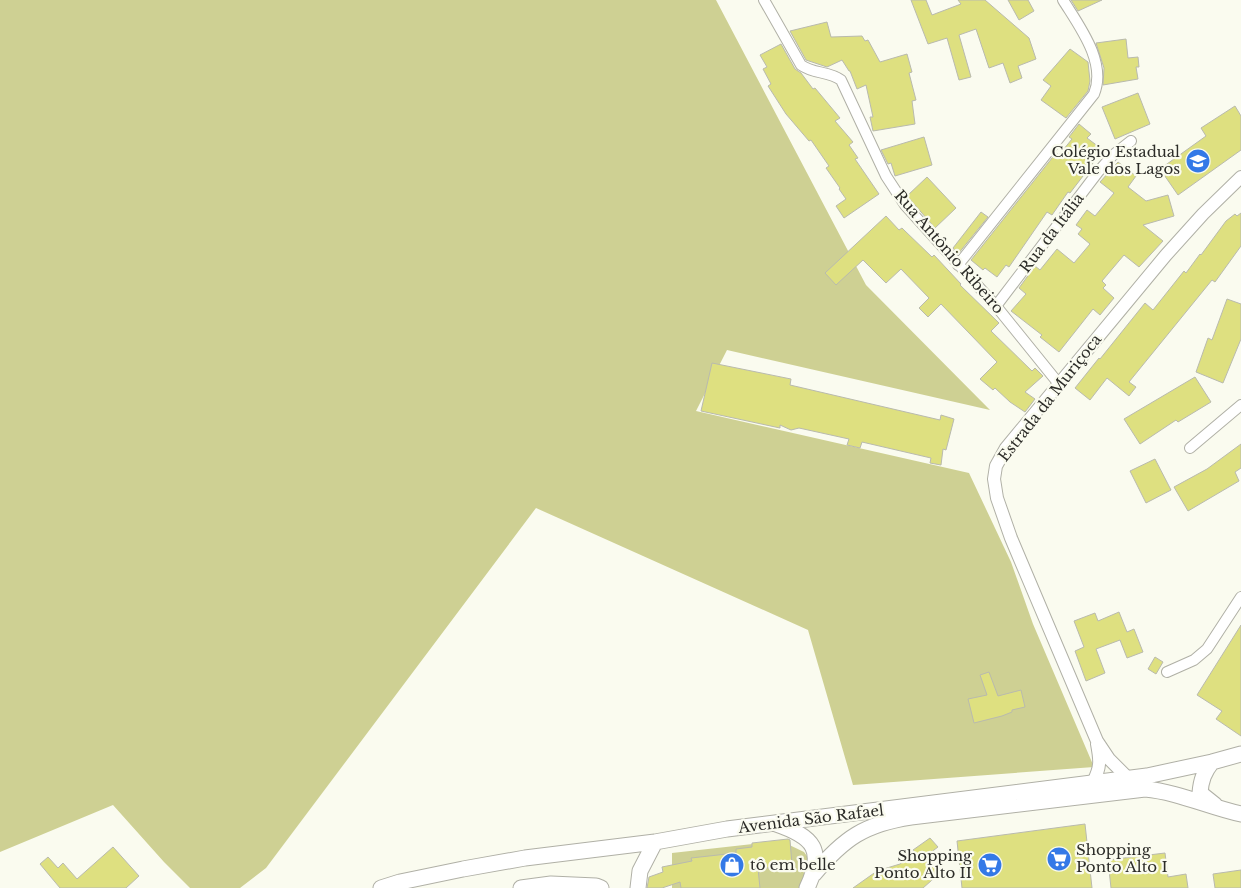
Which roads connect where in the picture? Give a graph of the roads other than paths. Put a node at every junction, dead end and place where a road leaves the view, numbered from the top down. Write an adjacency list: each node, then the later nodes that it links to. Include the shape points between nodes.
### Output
1 (764, 0): 5 (street, Rua Antônio Ribeiro, via 802,65 840,80 898,196)
2 (1063, 0): 5 (street, via 1084,35 1096,64 1094,94)
3 (1132, 141): 6 (street, Rua da Itália, via 1098,172)
4 (1241, 177): 7 (street, Estrada da Muriçoca, via 1166,255)
5 (958, 265): 6 (street, Rua Antônio Ribeiro)
6 (996, 306): 7 (street, Rua Antônio Ribeiro)
7 (1059, 384): 12 (street, Estrada da Muriçoca, via 1000,457 994,479 1011,538)
8 (1241, 405): 9 (street)
9 (1190, 448)
10 (1241, 597): 11 (street, via 1207,649 1194,660)
11 (1167, 672)
12 (1097, 741): 15 (street, Estrada da Muriçoca); 16 (street, Estrada da Muriçoca, via 1100,765)
13 (1241, 754): 14 (main road, Avenida São Rafael)
14 (1212, 762): 15 (main road, Avenida São Rafael); 17 (main road, via 1201,781 1200,793)
15 (1127, 777): 16 (main road, Avenida São Rafael)
16 (1093, 782): 19 (main road, Avenida São Rafael)
17 (1220, 809): 18 (main road, Avenida São Rafael); 21 (main road, Avenida São Rafael, via 1160,790 1145,789 892,820 852,837)
18 (1241, 814)
19 (775, 824): 20 (main road, Avenida São Rafael); 21 (main road, via 793,830 811,844 817,862)
20 (655, 842): 22 (main road, Avenida São Rafael, via 525,858); 25 (main road, via 640,871)
21 (814, 874): 26 (main road)
22 (381, 888)
23 (521, 888): 24 (main road, via 550,884)
24 (601, 888)
25 (638, 888)
26 (807, 888)

